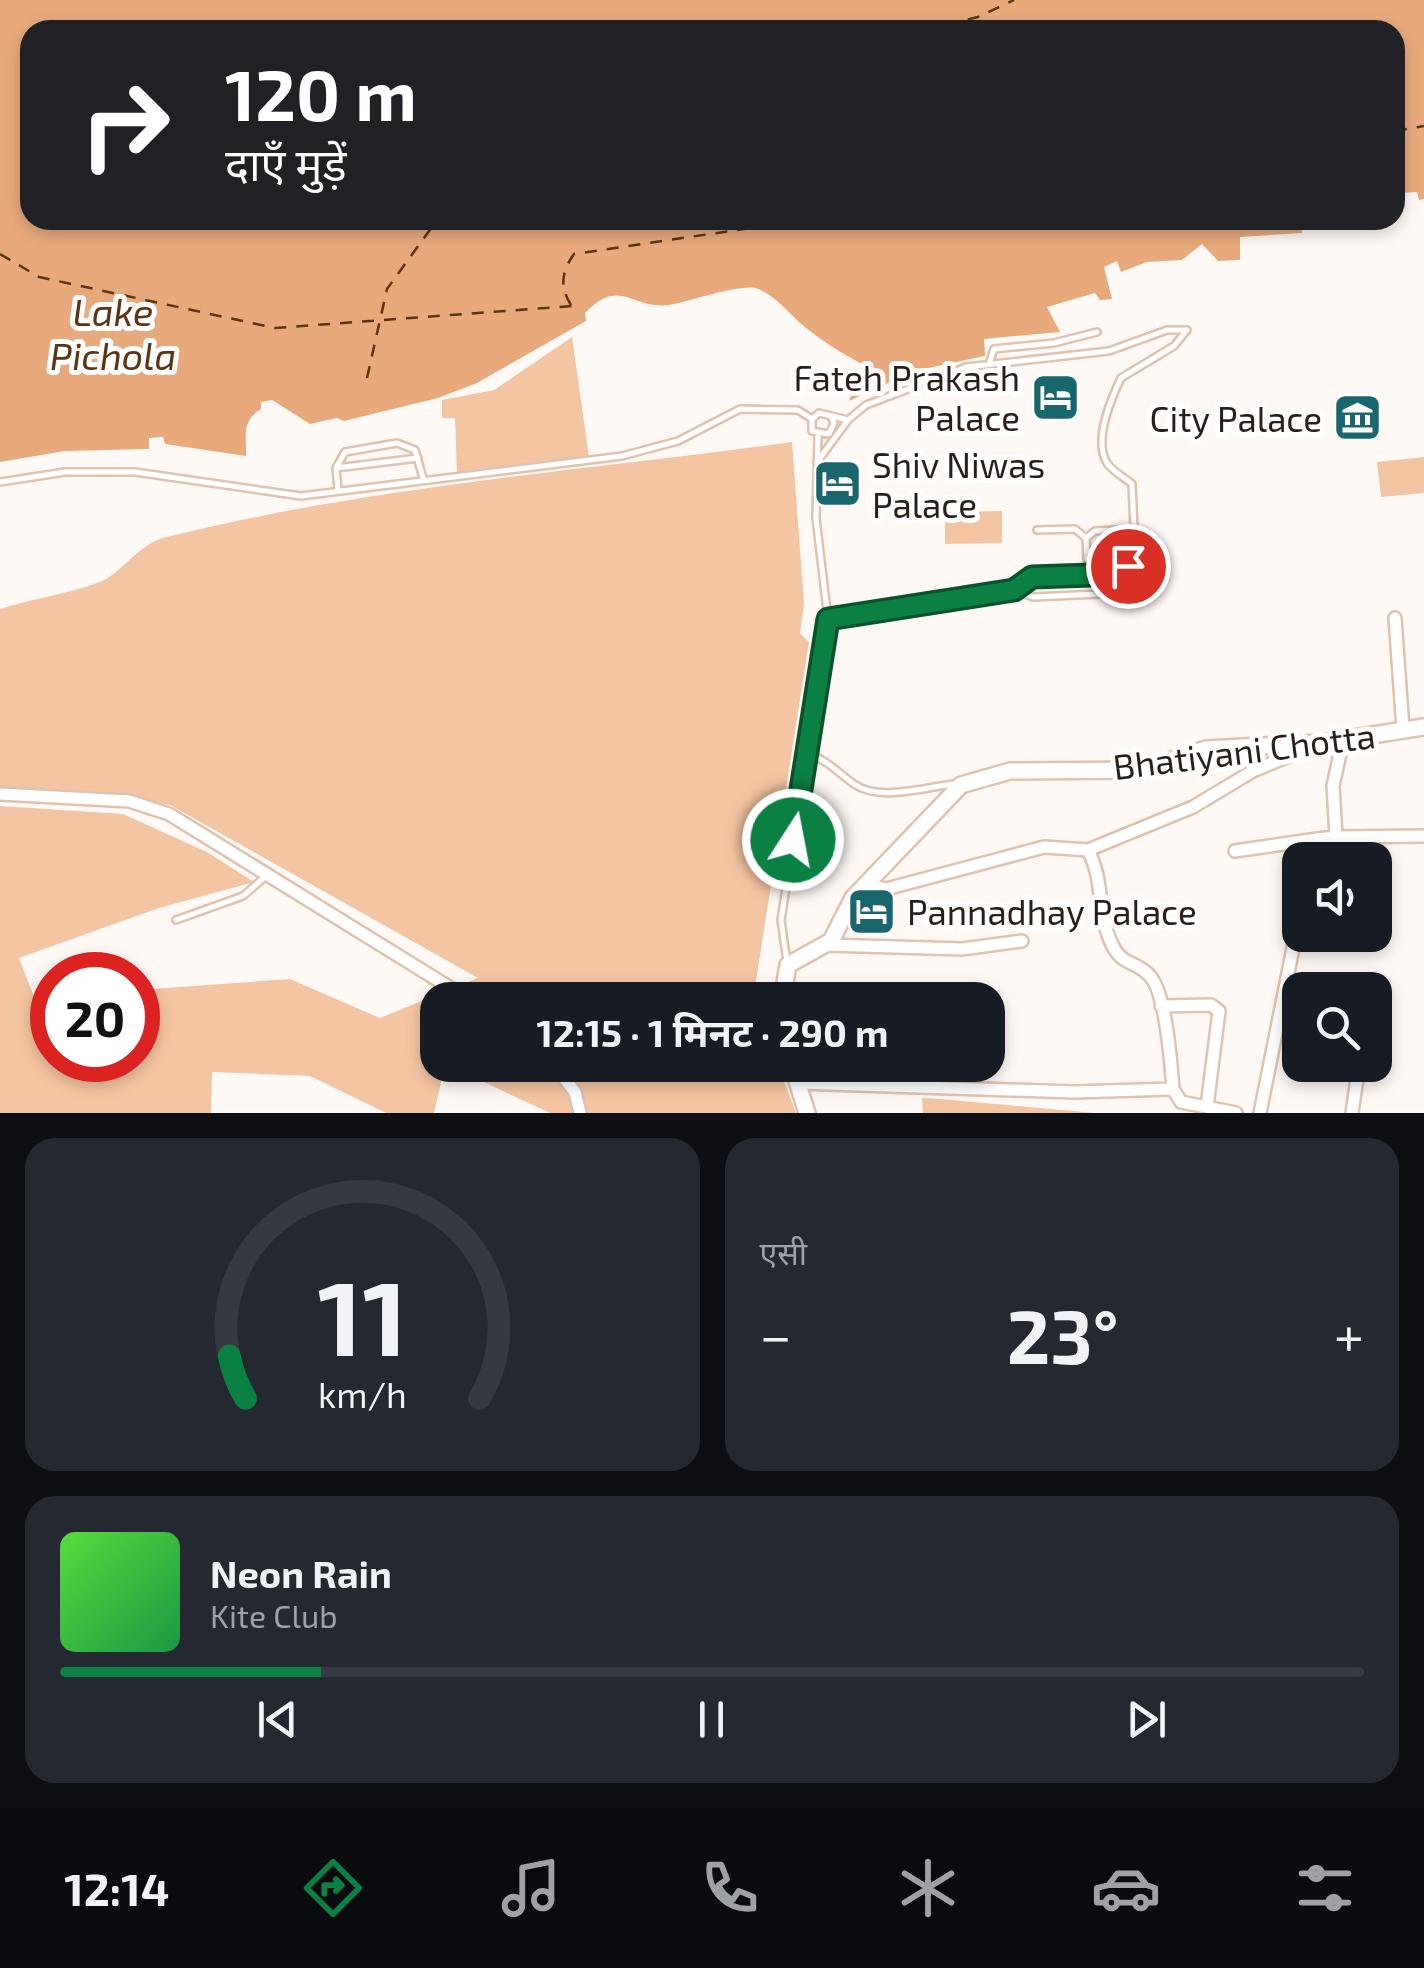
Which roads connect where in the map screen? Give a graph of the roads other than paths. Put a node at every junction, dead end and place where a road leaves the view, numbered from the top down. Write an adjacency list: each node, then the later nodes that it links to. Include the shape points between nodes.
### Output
1 (1097, 332): 2 (lane, via 994,349)
2 (990, 362): 5 (lane, via 904,388); 14 (lane, via 1109,350 1166,330 1187,330 1174,346 1121,378 1105,426 1108,465 1132,484 1134,529 1095,531)
3 (831, 416): 4 (lane, via 822,412); 5 (lane); 6 (lane, via 832,430)
4 (812, 419): 6 (lane); 10 (lane, via 798,410 740,409 646,451)
5 (848, 420): 8 (lane)
6 (818, 435): 8 (lane)
7 (419, 458): 9 (lane); 9 (lane, via 410,445 397,442 345,452); 10 (lane)
8 (816, 464): 18 (lane)
9 (336, 468): 12 (lane)
10 (423, 478): 12 (lane)
11 (0, 482): 12 (lane, via 105,471 293,496)
12 (338, 490)
13 (1037, 530): 14 (lane, via 1075,529)
14 (1086, 538): 15 (lane, via 1088,559 1121,558 1126,571 1032,577)
15 (1014, 590): 16 (lane, via 1033,597); 18 (lane)
16 (1122, 593)
17 (1395, 618): 20 (street)
18 (828, 619): 23 (lane)
19 (1424, 726): 20 (main road, Bhatiyani Chotta)
20 (1403, 729): 21 (main road, Bhatiyani Chotta)
21 (1344, 740): 22 (main road, Bhatiyani Chotta); 27 (street, via 1333,786)
22 (1320, 743): 24 (main road, Bhatiyani Chotta, via 1206,749 1140,770 1010,772); 30 (street)
23 (809, 754): 24 (lane, via 834,763 856,786 885,793); 38 (lane, via 781,920)
24 (961, 786): 33 (main road)
25 (0, 794): 32 (street, via 150,806)
26 (1424, 836): 27 (street)
27 (1336, 837): 28 (street)
28 (1317, 839): 29 (street); 31 (street)
29 (1317, 842)
30 (1088, 850): 33 (street, via 1044,848 886,889); 41 (street, via 1100,871 1102,919 1112,944 1122,961 1159,986)
31 (1235, 851)
32 (268, 874): 34 (lane, via 243,896); 39 (street)
33 (867, 884): 36 (main road)
34 (176, 920)
35 (1022, 941): 36 (street, via 962,949)
36 (827, 945): 38 (main road)
37 (1292, 952): 51 (street)
38 (788, 964): 40 (main road)
39 (441, 982)
40 (785, 982)
41 (1161, 1006): 45 (street); 46 (street, via 1211,1005 1219,1011)
42 (567, 1082): 48 (street)
43 (798, 1082): 45 (street); 49 (main road)
44 (1356, 1082): 52 (street)
45 (1174, 1089): 47 (street)
46 (1207, 1107): 47 (street); 50 (street)
47 (1180, 1108)
48 (580, 1113)
49 (807, 1113)
50 (1236, 1113)
51 (1260, 1113)
52 (1352, 1113)

